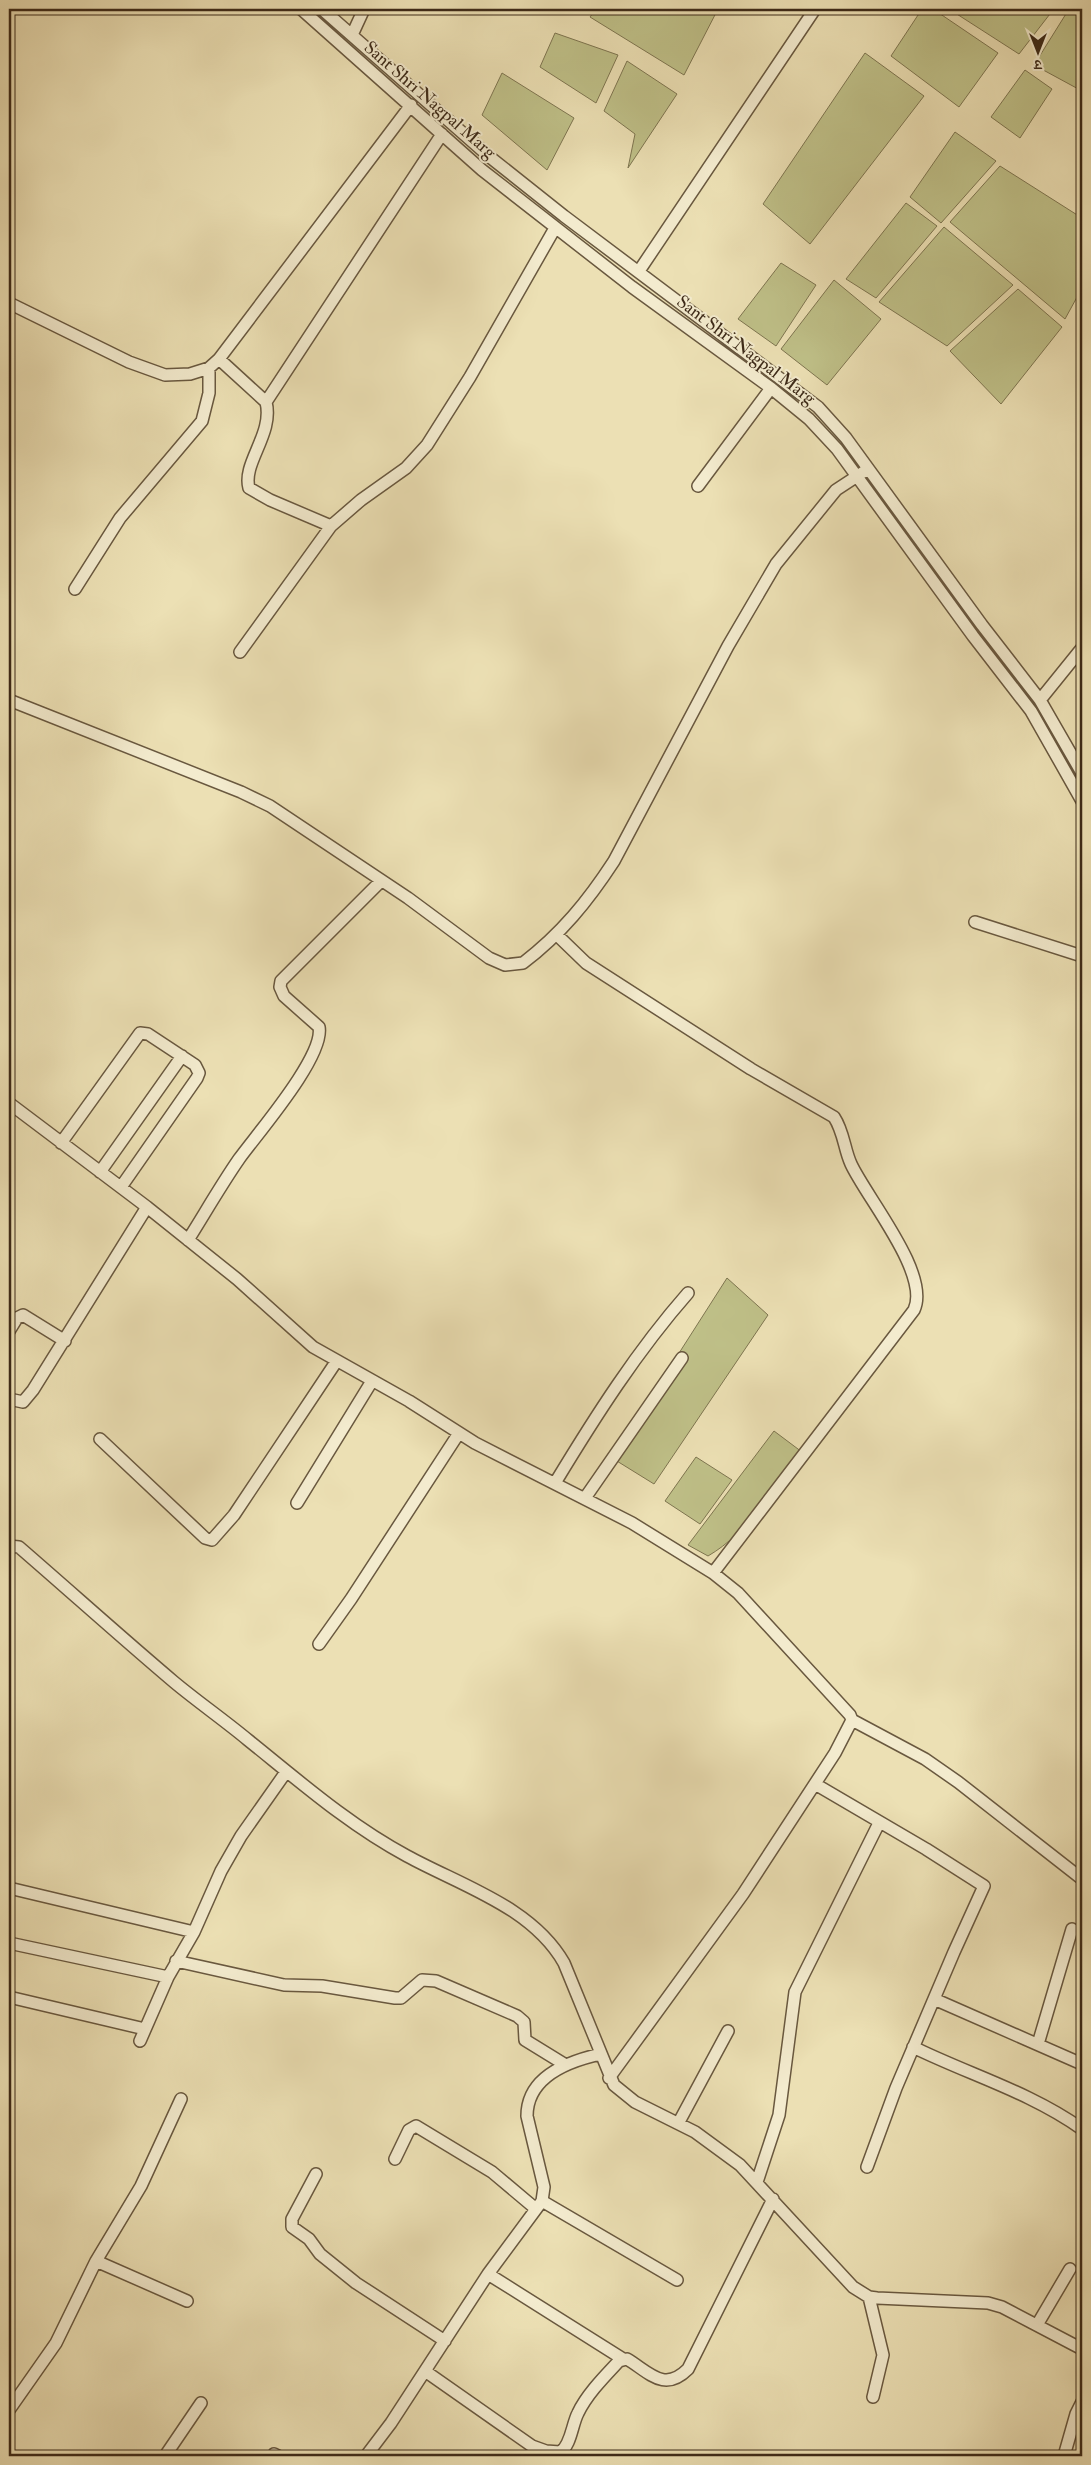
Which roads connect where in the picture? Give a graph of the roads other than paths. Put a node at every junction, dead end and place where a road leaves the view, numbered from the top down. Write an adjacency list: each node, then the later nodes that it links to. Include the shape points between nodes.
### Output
1 (301, 9): 6 (street, Sant Shri Nagpal Marg)
2 (322, 9): 5 (street, Sant Shri Nagpal Marg)
3 (364, 9): 5 (street)
4 (816, 9): 9 (street)
5 (352, 34): 9 (street, Sant Shri Nagpal Marg, via 491,158)
6 (411, 105): 7 (street, Sant Shri Nagpal Marg); 13 (street)
7 (442, 134): 8 (street, Sant Shri Nagpal Marg); 16 (street)
8 (555, 228): 11 (street, Sant Shri Nagpal Marg); 20 (street, via 470,378 427,445 406,468)
9 (639, 271): 10 (street, Sant Shri Nagpal Marg)
10 (649, 278): 11 (street); 17 (street, Sant Shri Nagpal Marg, via 818,407)
11 (639, 292): 15 (street, Sant Shri Nagpal Marg)
12 (9, 303): 14 (street, via 129,362 165,375)
13 (219, 359): 14 (street); 16 (street)
14 (209, 368): 21 (street, via 209,393 202,421 120,518)
15 (771, 388): 18 (street, Sant Shri Nagpal Marg, via 809,419 837,449); 19 (street)
16 (266, 402): 20 (street, via 267,422 249,472 249,488)
17 (868, 469): 18 (street); 25 (street, Sant Shri Nagpal Marg)
18 (856, 476): 27 (street, Sant Shri Nagpal Marg, via 1031,711); 30 (street, via 823,504 776,564 728,646 614,861 588,899)
19 (698, 486)
20 (331, 526): 23 (street)
21 (75, 589)
22 (1082, 648): 25 (street)
23 (240, 652)
24 (9, 700): 28 (street, via 270,806)
25 (1040, 700): 26 (street, Sant Shri Nagpal Marg)
26 (1082, 774)
27 (1082, 800)
28 (381, 881): 30 (street, via 489,958 505,965 523,963); 38 (street, via 281,981 284,996 319,1027 318,1041 283,1104 239,1159)
29 (975, 922): 31 (street)
30 (556, 935): 52 (street, via 586,962 751,1069 834,1117 840,1126 851,1164 903,1252 917,1288 914,1310)
31 (1082, 956)
32 (182, 1056): 34 (street, via 148,1034 140,1033); 35 (street); 36 (street, via 195,1065 199,1074)
33 (9, 1103): 34 (street)
34 (61, 1143): 35 (street)
35 (100, 1172): 36 (street)
36 (120, 1187): 37 (street)
37 (147, 1207): 38 (street); 41 (street)
38 (188, 1240): 43 (street, via 301,1338)
39 (688, 1293): 48 (street, via 634,1360)
40 (9, 1331): 41 (street, via 23,1315)
41 (65, 1341): 45 (street, via 26,1400)
42 (682, 1358): 49 (street)
43 (336, 1362): 44 (street); 47 (street, via 234,1515 212,1540 205,1538)
44 (372, 1381): 46 (street); 50 (street)
45 (9, 1399)
46 (459, 1433): 48 (street); 53 (street)
47 (100, 1439)
48 (555, 1483): 49 (street)
49 (585, 1498): 52 (street)
50 (298, 1503)
51 (9, 1546): 55 (street, via 20,1547 176,1683)
52 (713, 1573): 54 (street, via 738,1593)
53 (319, 1644)
54 (852, 1720): 56 (street); 58 (street, via 925,1759)
55 (286, 1772): 61 (street, via 241,1836); 72 (street, via 374,1837 513,1912 540,1932 564,1963)
56 (815, 1784): 57 (street); 75 (street, via 744,1894)
57 (879, 1823): 66 (street, via 984,1886); 82 (street, via 795,1992 779,2115)
58 (1082, 1879)
59 (9, 1888): 61 (street)
60 (1072, 1929): 70 (street)
61 (194, 1932): 63 (street)
62 (9, 1943): 64 (street)
63 (176, 1961): 64 (street); 73 (street, via 284,1985 322,1986 395,1998 401,1998 422,1980 436,1981 518,2016 524,2022 525,2040)
64 (168, 1977): 67 (street)
65 (9, 1998): 67 (street)
66 (934, 1999): 70 (street); 71 (street)
67 (145, 2029): 69 (street)
68 (728, 2031): 77 (street)
69 (140, 2040)
70 (1038, 2044): 74 (street)
71 (913, 2047): 78 (street, via 1010,2087 1057,2111); 80 (street)
72 (601, 2054): 73 (street); 75 (street)
73 (564, 2064): 84 (street, via 543,2079 527,2107 544,2187)
74 (1082, 2064)
75 (610, 2078): 77 (street, via 620,2092 635,2102)
76 (181, 2099): 85 (street, via 141,2186)
77 (679, 2122): 82 (street, via 740,2165)
78 (1082, 2129)
79 (395, 2158): 84 (street, via 409,2130 416,2126)
80 (867, 2167)
81 (316, 2174): 92 (street, via 292,2220 292,2227 356,2283)
82 (757, 2182): 83 (street)
83 (773, 2199): 89 (street, via 841,2275); 94 (street, via 688,2369 674,2379 664,2381)
84 (539, 2205): 87 (street); 88 (street)
85 (96, 2261): 90 (street); 99 (street, via 56,2343)
86 (1070, 2269): 91 (street)
87 (488, 2274): 92 (street); 94 (street)
88 (677, 2280)
89 (869, 2296): 91 (street, via 988,2303); 96 (street, via 883,2355)
90 (187, 2301)
91 (1037, 2325): 93 (street)
92 (445, 2340): 95 (street)
93 (1082, 2349)
94 (623, 2359): 95 (street, via 584,2402 565,2448 560,2452 532,2446)
95 (425, 2371): 101 (street)
96 (873, 2397)
97 (1082, 2402): 102 (street)
98 (201, 2403): 100 (street)
99 (9, 2410)
100 (165, 2456)
101 (366, 2456)
102 (1064, 2456)

